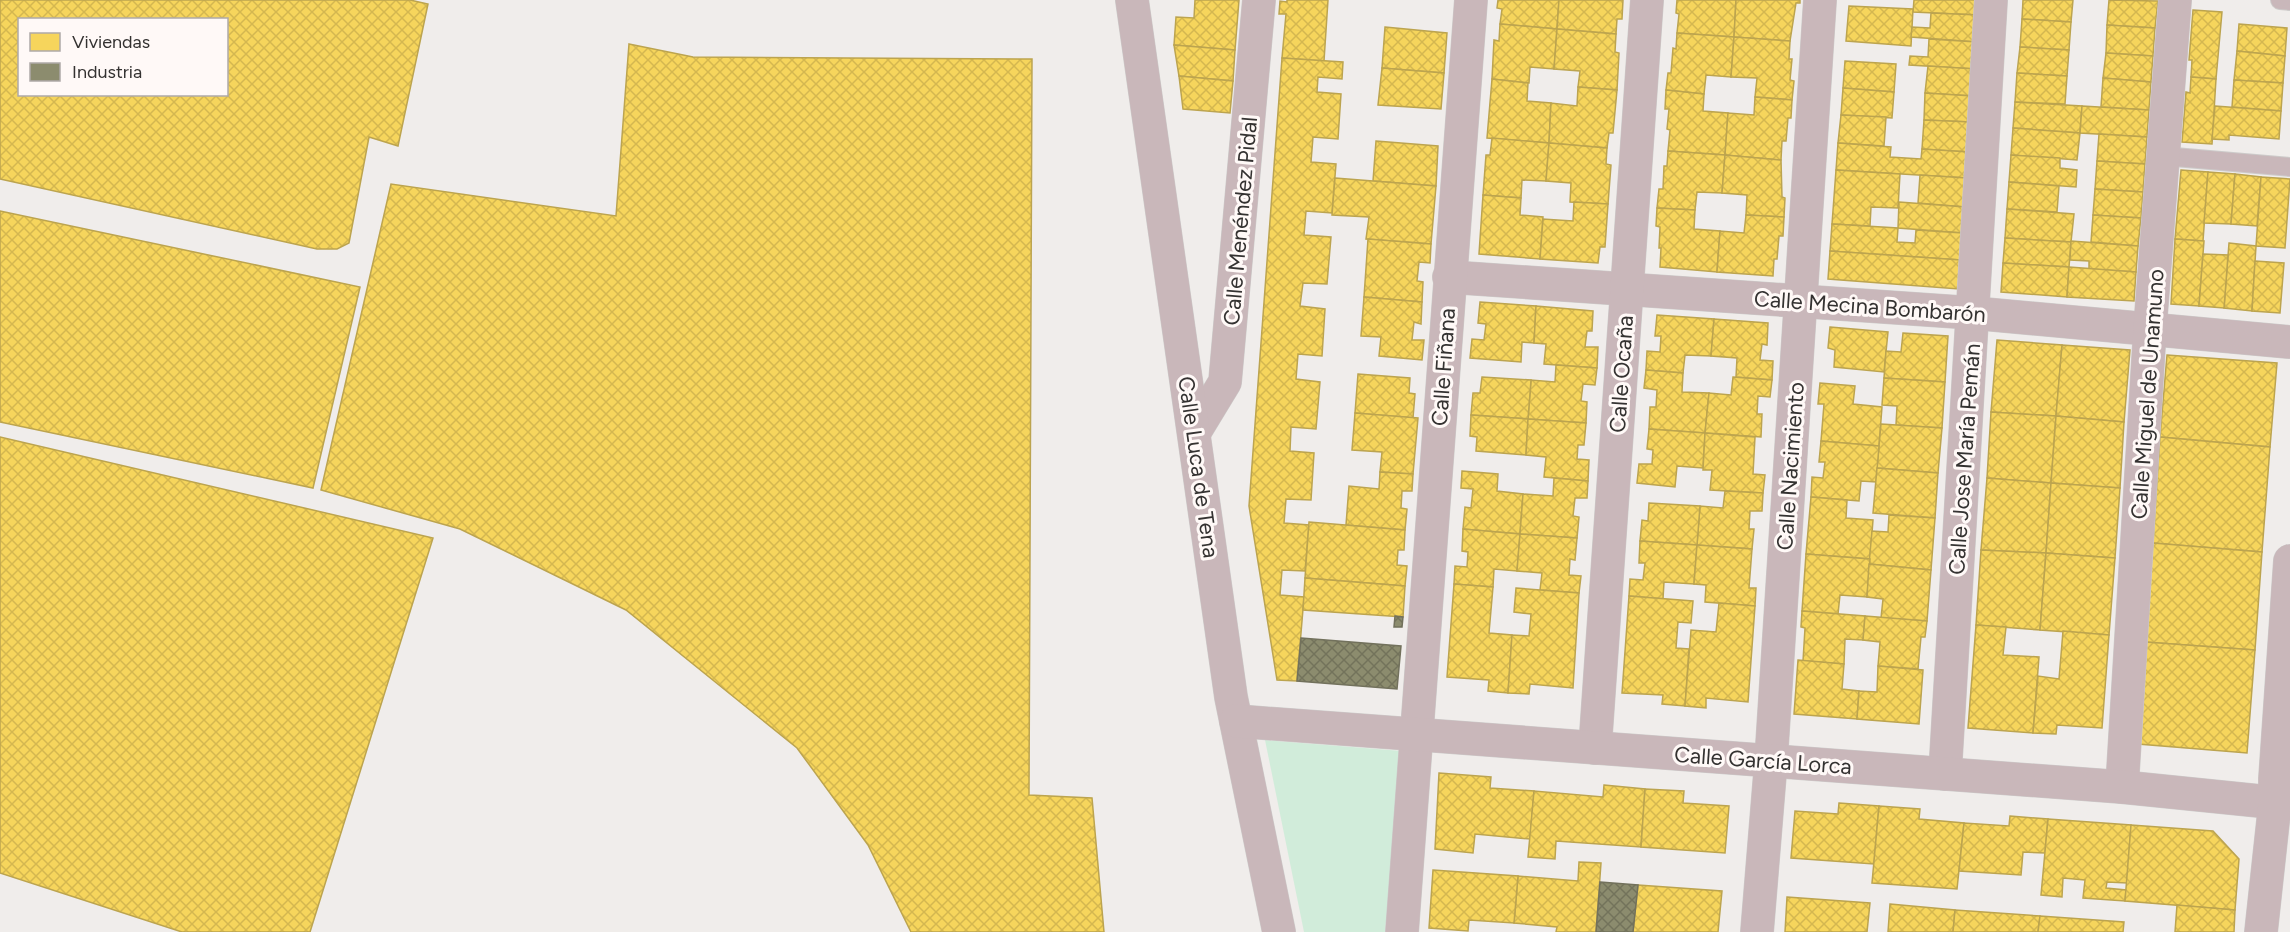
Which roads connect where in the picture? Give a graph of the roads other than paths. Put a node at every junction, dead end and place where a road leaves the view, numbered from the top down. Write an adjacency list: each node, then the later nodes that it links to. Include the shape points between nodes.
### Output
1 (1132, 0): 18 (street, Calle Luca de Tena)
2 (1260, 0): 18 (street, Calle Menéndez Pidal, via 1225,382)
3 (1471, 0): 12 (street, Calle Fiñana)
4 (1647, 0): 13 (street, Calle Ocaña)
5 (1820, 0): 14 (street, Calle Nacimiento)
6 (1991, 0): 15 (street, Calle Jose María Pemán)
7 (2175, 0): 10 (street, Calle Miguel de Unamuno)
8 (2280, 0): 9 (lane)
9 (2290, 1)
10 (2163, 156): 11 (lane); 16 (street, Calle Miguel de Unamuno)
11 (2290, 167)
12 (1449, 277): 13 (street, Calle Mecina Bombarón); 21 (street, Calle Fiñana)
13 (1627, 290): 14 (street, Calle Mecina Bombarón); 22 (street, Calle Ocaña)
14 (1801, 301): 15 (street, Calle Mecina Bombarón); 23 (street, Calle Nacimiento)
15 (1973, 314): 16 (street, Calle Mecina Bombarón); 24 (street, Calle Jose María Pemán)
16 (2150, 328): 17 (street, Calle Mecina Bombarón); 25 (street, Calle Miguel de Unamuno)
17 (2290, 342)
18 (1194, 433): 20 (street, Calle Luca de Tena)
19 (2290, 561): 26 (street, via 2275,779)
20 (1236, 721): 21 (street, Calle García Lorca); 27 (street, Calle Luca de Tena)
21 (1417, 734): 22 (street, Calle García Lorca); 28 (street, Calle Fiñana)
22 (1595, 748): 23 (street, Calle García Lorca)
23 (1771, 761): 24 (street, Calle García Lorca); 29 (street, Calle Nacimiento)
24 (1945, 774): 25 (street, Calle García Lorca)
25 (2122, 787): 26 (street, Calle García Lorca)
26 (2283, 804): 30 (street)
27 (1279, 932)
28 (1402, 932)
29 (1757, 932)
30 (2261, 932)

